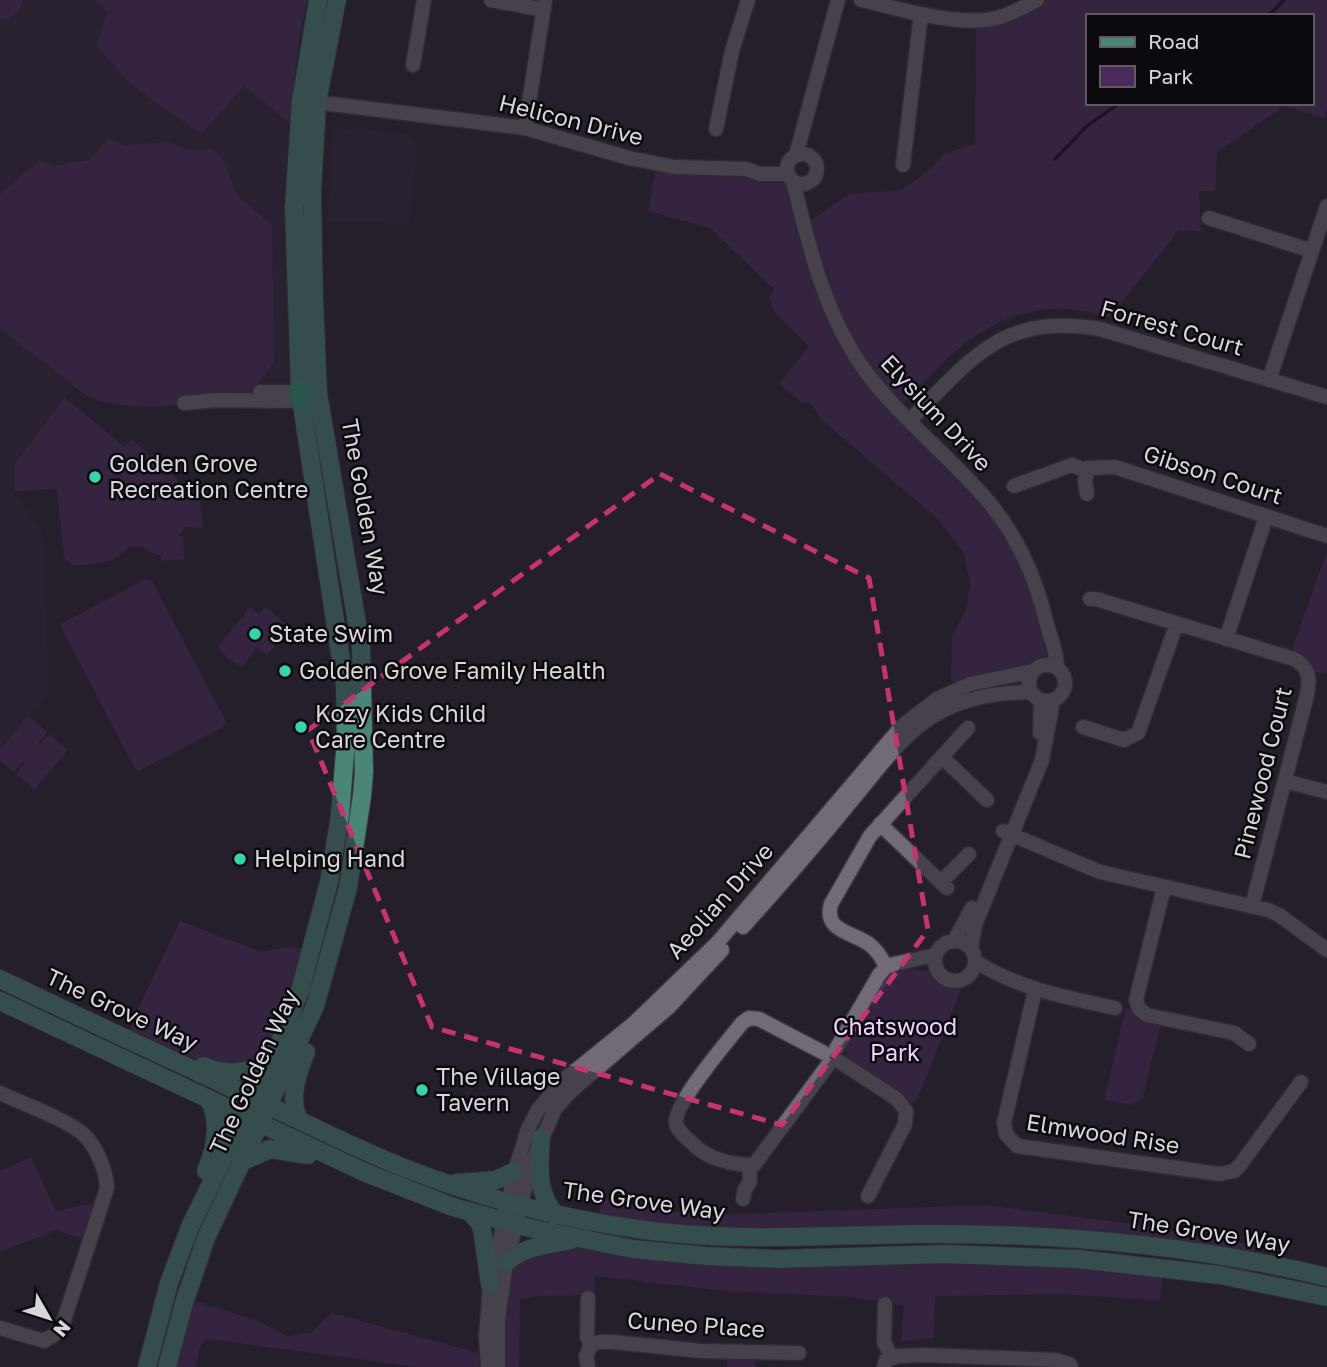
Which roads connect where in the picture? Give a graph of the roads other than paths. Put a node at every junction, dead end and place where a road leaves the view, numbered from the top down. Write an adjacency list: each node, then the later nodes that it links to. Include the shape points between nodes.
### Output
1 (318, 0): 12 (main road, The Golden Way)
2 (337, 0): 12 (main road, The Golden Way)
3 (425, 0): 11 (street)
4 (491, 0): 9 (street)
5 (748, 0): 14 (street)
6 (838, 0): 16 (street)
7 (861, 0): 10 (street)
8 (1037, 0): 10 (street, via 995,18 965,20)
9 (545, 5): 13 (street)
10 (921, 14): 15 (street)
11 (414, 65)
12 (309, 101): 13 (street, Helicon Drive); 23 (main road, The Golden Way, via 294,207)
13 (525, 128): 16 (street, Helicon Drive, via 657,164 746,169)
14 (716, 130)
15 (903, 165)
16 (794, 166): 17 (street, Helicon Drive, via 804,184); 17 (street, Elysium Drive, via 814,160 817,170); 20 (street, Elysium Drive)
17 (810, 182): 20 (street, Elysium Drive)
18 (1327, 206): 21 (street)
19 (1209, 218): 21 (street)
20 (805, 225): 26 (street, Elysium Drive, via 818,278 841,333 871,379)
21 (1312, 251): 22 (street)
22 (1269, 380): 24 (street, Forrest Court); 26 (street, Forrest Court, via 1101,329 1046,325 1022,330 983,349)
23 (306, 394): 25 (street); 30 (main road, The Golden Way); 31 (main road, The Golden Way)
24 (1327, 397)
25 (184, 404)
26 (909, 421): 36 (street, Elysium Drive, via 979,492 1009,530 1031,573)
27 (1086, 471): 28 (street, Gibson Court, via 1072,465); 29 (street); 32 (street, Gibson Court, via 1115,467)
28 (1014, 486)
29 (1087, 494)
30 (336, 502): 31 (main road); 40 (main road, via 332,528 342,598); 45 (main road, The Golden Way, via 361,648)
31 (318, 506): 40 (main road, The Golden Way)
32 (1266, 517): 33 (street, Gibson Court); 37 (street)
33 (1327, 536)
34 (1090, 599): 35 (street, Pinewood Court)
35 (1177, 624): 37 (street, Pinewood Court); 42 (street, via 1138,733 1124,740)
36 (1047, 625): 38 (street, Elysium Drive); 39 (street, Elysium Drive, via 1046,648)
37 (1226, 639): 47 (street, Pinewood Court, via 1294,659 1308,672 1309,684)
38 (1057, 667): 39 (street); 41 (street, via 1063,674 1062,695)
39 (1037, 668): 41 (street, via 1029,685); 80 (street, Aeolian Drive, via 970,684 937,699 902,726 718,942 633,1024 560,1083 528,1129)
40 (345, 686): 46 (main road, The Golden Way)
41 (1042, 698): 51 (street, via 1042,728); 76 (street, Aeolian Drive, via 999,693 978,696 931,717 906,738 700,975 570,1092 555,1109)
42 (1083, 727)
43 (968, 728): 44 (street)
44 (942, 757): 49 (street); 50 (street)
45 (364, 772): 46 (main road); 61 (main road, The Golden Way, via 348,888)
46 (344, 774): 69 (main road, The Golden Way, via 329,882 313,949)
47 (1284, 781): 48 (street); 54 (street, Pinewood Court)
48 (1327, 792)
49 (988, 800)
50 (880, 824): 52 (street, via 944,885); 59 (street, via 828,913 833,924 869,944)
51 (1007, 833): 53 (street, via 1100,872); 55 (street); 58 (street, via 975,925)
52 (969, 854)
53 (1164, 887): 54 (street); 67 (street, via 1136,1000 1139,1009 1147,1015 1234,1033)
54 (1252, 906): 56 (street, via 1279,915)
55 (954, 941): 57 (street); 58 (street, via 961,942)
56 (1327, 950)
57 (936, 955): 59 (street); 60 (street)
58 (972, 961): 60 (street, via 960,981 943,977); 64 (street)
59 (890, 966): 60 (street); 68 (street, via 879,975)
60 (937, 970)
61 (324, 977): 73 (main road, The Golden Way, via 304,1033); 75 (main road, via 317,1023 296,1083 294,1108)
62 (0, 979): 63 (main road, The Grove Way)
63 (20, 989): 69 (main road, via 66,1000 214,1070 245,1071); 73 (main road, The Grove Way)
64 (1035, 990): 66 (street); 70 (street, Elmwood Rise, via 1004,1123 1006,1134 1017,1146 1229,1173 1240,1165)
65 (0, 1001): 72 (main road, The Grove Way)
66 (1115, 1008)
67 (1249, 1044)
68 (832, 1057): 79 (street, via 761,1158); 79 (street, via 759,1018 742,1023 685,1098 676,1120 677,1128 707,1155); 82 (street, via 897,1099 906,1111 905,1124)
69 (270, 1063): 73 (main road, The Golden Way)
70 (1301, 1082)
71 (0, 1093): 96 (street, via 84,1135 98,1156 107,1188 63,1322 54,1335 44,1341)
72 (208, 1099): 74 (main road, The Grove Way); 88 (main road, via 215,1118 215,1142 190,1207)
73 (261, 1102): 74 (main road, The Golden Way); 75 (main road, The Grove Way)
74 (252, 1120): 77 (main road, The Grove Way); 78 (main road, The Golden Way); 88 (main road, The Golden Way)
75 (299, 1120): 81 (main road, The Grove Way)
76 (541, 1138): 84 (street, Aeolian Drive); 86 (main road, via 540,1186)
77 (339, 1161): 78 (main road, via 279,1149); 85 (main road, The Grove Way)
78 (241, 1162): 101 (main road, The Golden Way, via 206,1238)
79 (749, 1165): 83 (street, via 750,1182)
80 (515, 1171): 81 (main road, via 496,1180); 84 (street, Aeolian Drive)
81 (449, 1184): 84 (main road, The Grove Way)
82 (868, 1196)
83 (743, 1199)
84 (513, 1204): 86 (main road, The Grove Way); 87 (street, Aeolian Drive)
85 (470, 1212): 87 (main road, The Grove Way); 92 (main road, via 482,1229)
86 (555, 1214): 91 (main road, The Grove Way, via 639,1230 723,1237 960,1234 1105,1241 1202,1252)
87 (509, 1223): 89 (main road, The Grove Way); 90 (street); 92 (street)
88 (190, 1227): 100 (main road, The Golden Way, via 169,1283)
89 (578, 1239): 90 (main road, via 525,1249); 93 (main road, The Grove Way, via 718,1257 945,1254 1078,1259 1220,1275)
90 (506, 1263): 103 (street, via 498,1319)
91 (1327, 1277)
92 (490, 1285): 102 (street)
93 (1327, 1297)
94 (588, 1298): 97 (street)
95 (885, 1304): 99 (street)
96 (0, 1328)
97 (591, 1346): 98 (street, Cuneo Place, via 613,1342 701,1351); 104 (street)
98 (799, 1353)
99 (888, 1362): 105 (street, via 921,1355 1056,1360)
100 (147, 1367)
101 (167, 1367)
102 (488, 1367)
103 (498, 1367)
104 (587, 1367)
105 (1071, 1367)

